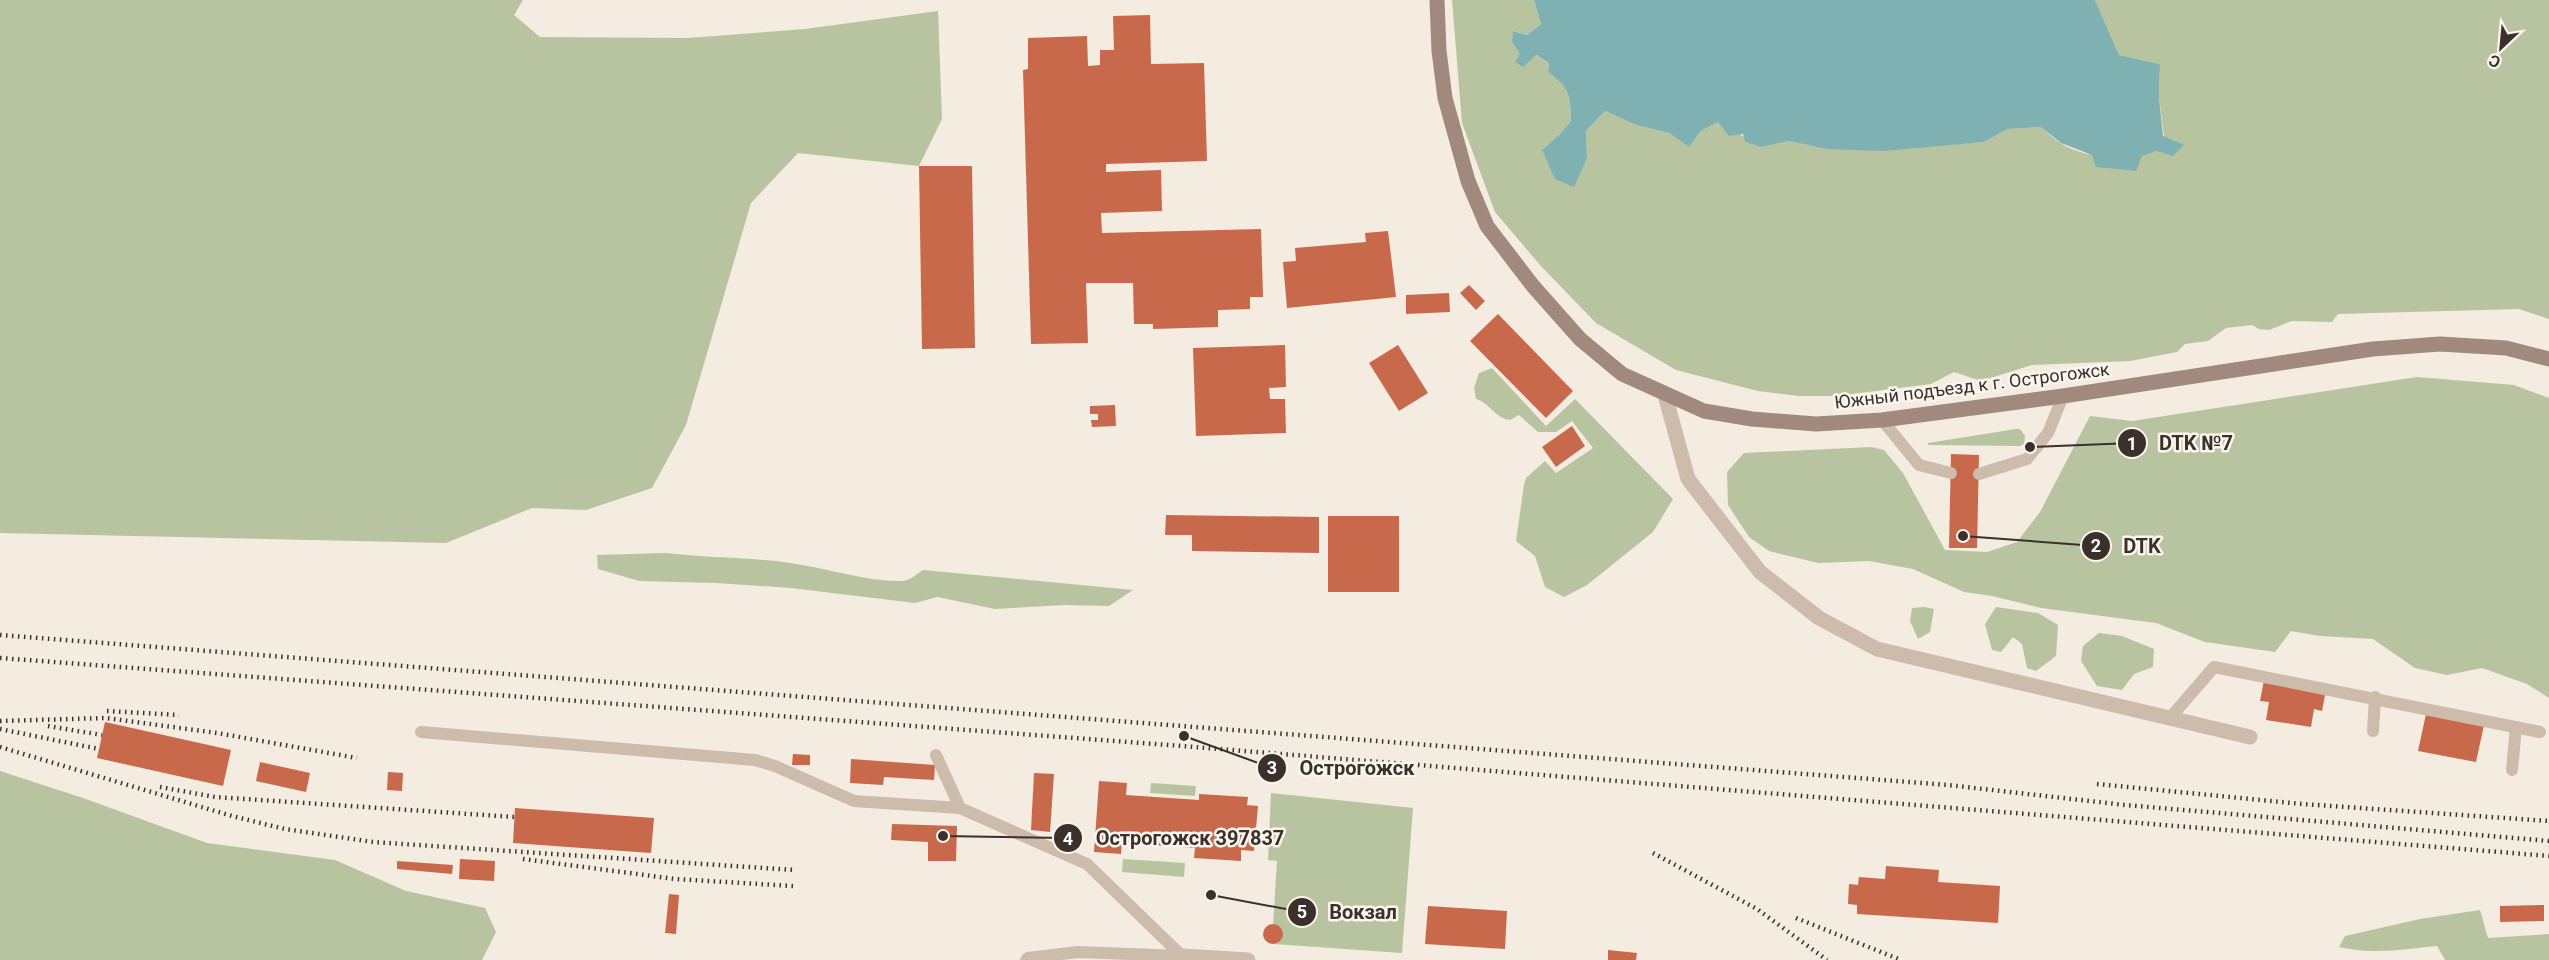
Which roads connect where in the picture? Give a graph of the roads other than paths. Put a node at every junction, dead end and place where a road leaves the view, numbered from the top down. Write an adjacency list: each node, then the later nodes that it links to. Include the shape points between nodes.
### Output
1 (1437, 0): 3 (main road, Южный подъезд к г. Острогожск, via 1445,98 1468,181 1487,226 1580,339 1622,374)
2 (2549, 359): 4 (main road, Южный подъезд к г. Острогожск, via 2506,348 2440,344 2373,349)
3 (1665, 395): 5 (main road, Южный подъезд к г. Острогожск, via 1704,411 1752,419 1816,424); 9 (street, via 1688,479 1760,572 1819,618 1877,649)
4 (2063, 396): 5 (main road, Южный подъезд к г. Острогожск); 7 (lane, via 2048,433 2027,459)
5 (1882, 420): 6 (lane, via 1919,465)
6 (1951, 473)
7 (1979, 474)
8 (2375, 697): 9 (lane, via 2214,667); 10 (lane); 11 (lane)
9 (2170, 718): 14 (street)
10 (2516, 727): 13 (lane); 16 (lane)
11 (2373, 731)
12 (421, 732): 17 (lane, via 529,746 755,760 854,801)
13 (2540, 732)
14 (2250, 737)
15 (936, 755): 17 (lane)
16 (2512, 770)
17 (960, 808): 18 (lane, via 1087,864)
18 (1182, 958): 19 (lane, via 1078,952); 20 (street)
19 (1026, 960)
20 (1248, 960)

